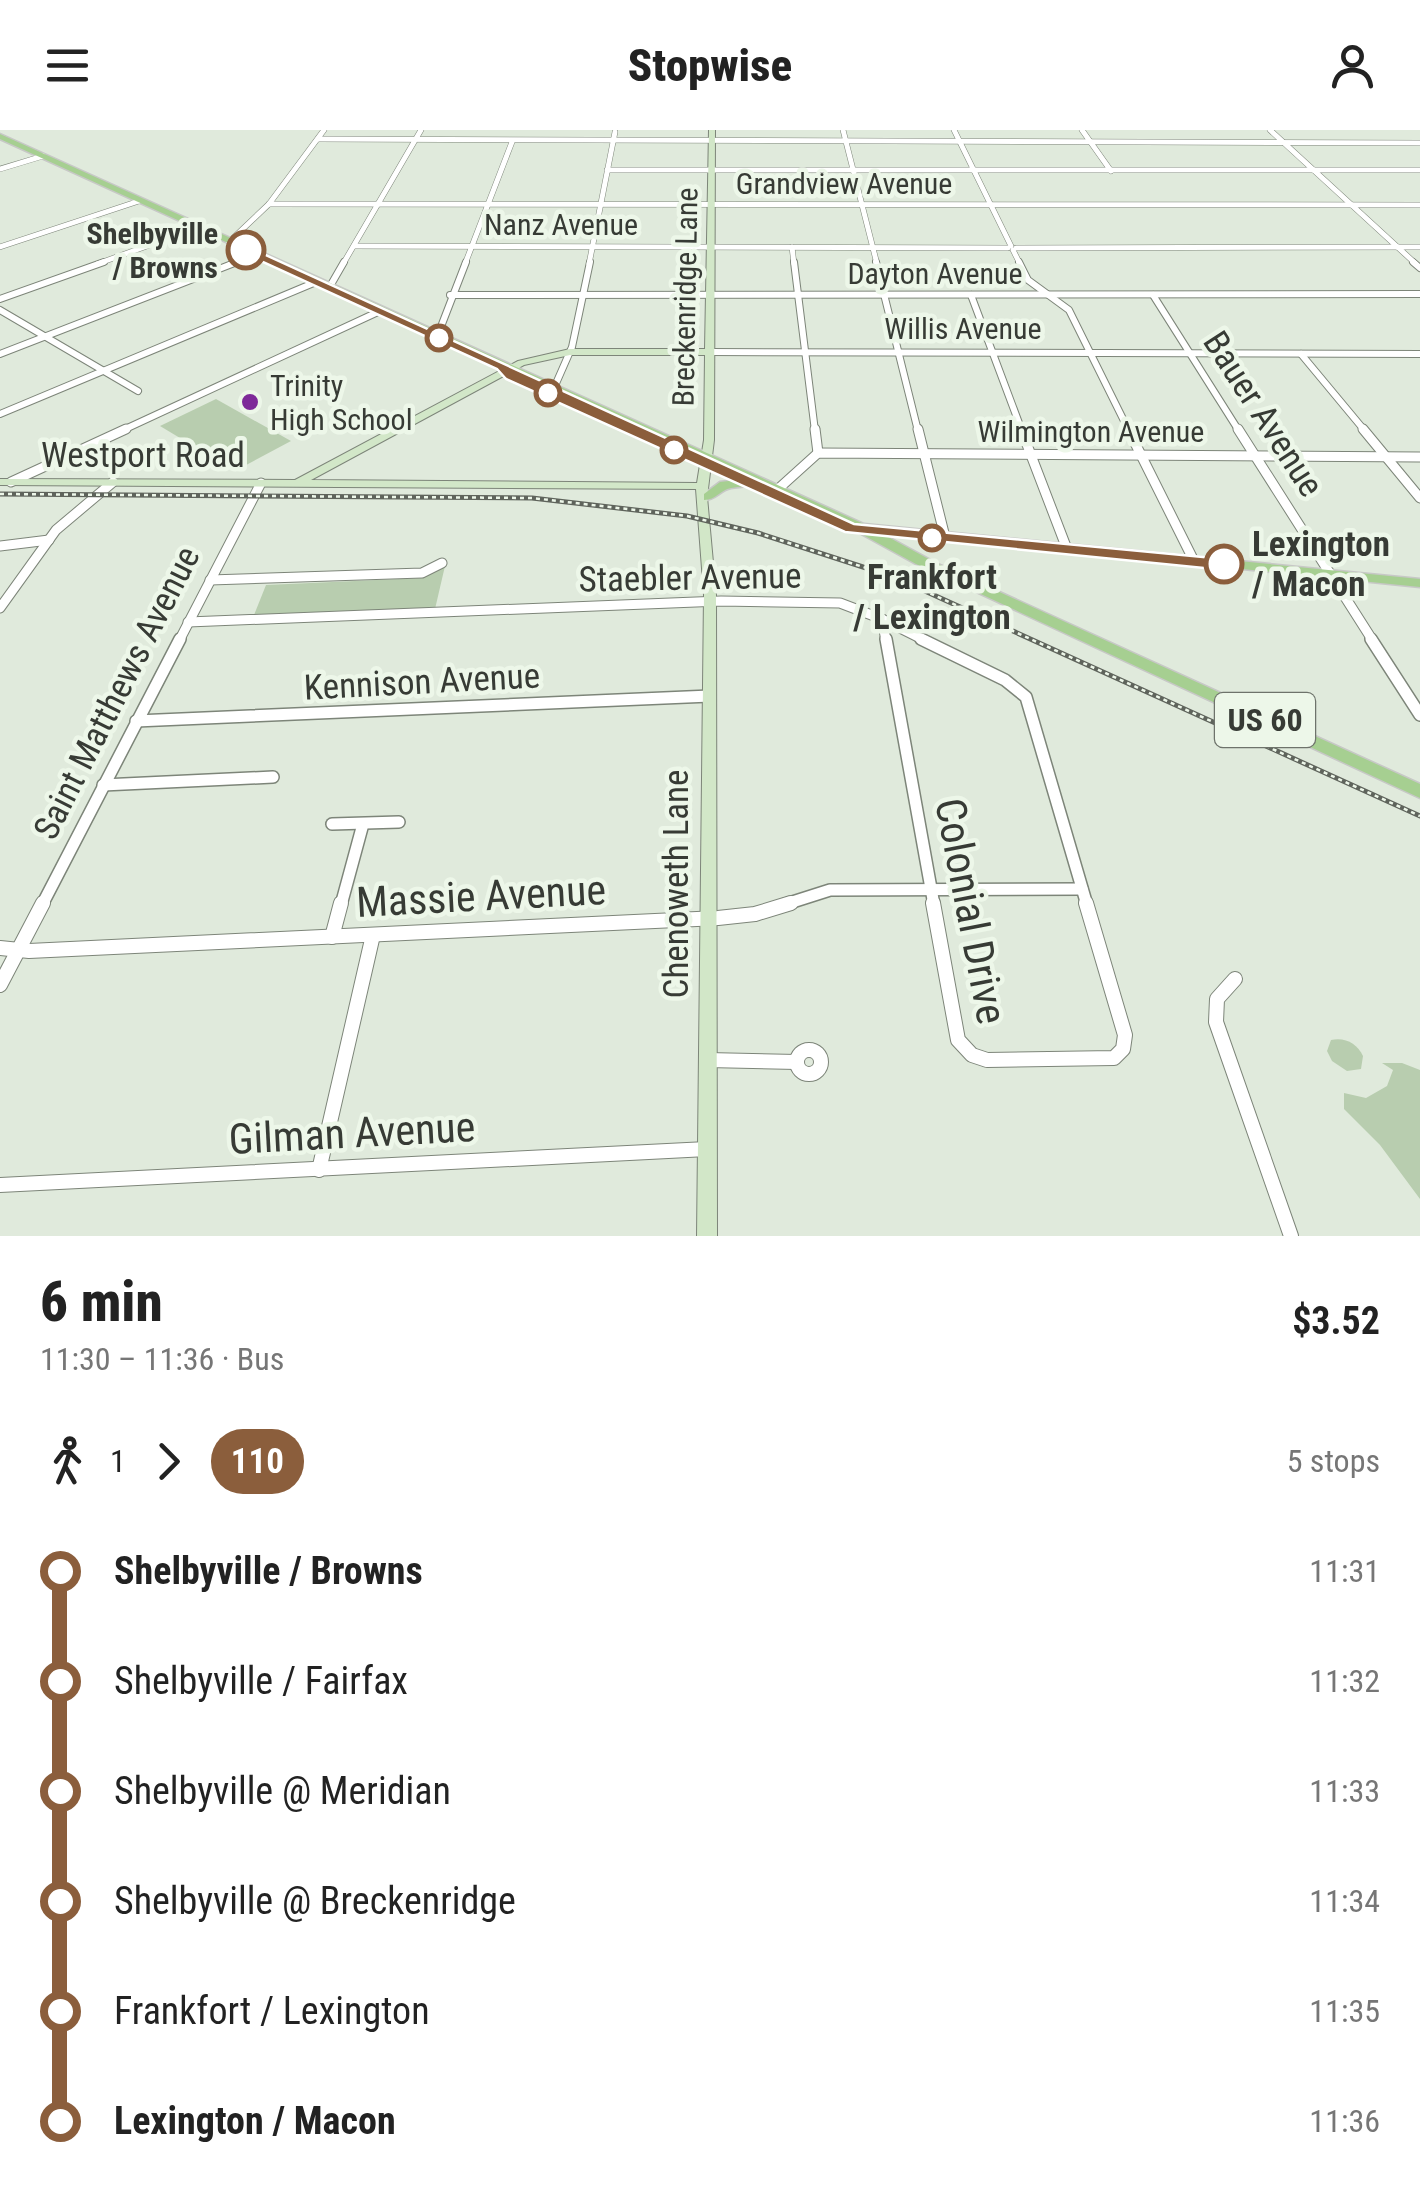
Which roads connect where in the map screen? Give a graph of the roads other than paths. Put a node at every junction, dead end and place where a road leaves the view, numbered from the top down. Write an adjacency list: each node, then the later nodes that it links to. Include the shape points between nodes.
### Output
1 (324, 130): 10 (street)
2 (421, 130): 14 (street)
3 (712, 130): 11 (main road, Breckenridge Lane)
4 (843, 130): 12 (street)
5 (954, 130): 13 (street)
6 (1082, 130): 18 (street)
7 (1270, 130): 19 (street)
8 (615, 132): 16 (street)
9 (0, 136): 20 (main road)
10 (318, 139): 14 (street); 30 (street)
11 (712, 140): 12 (street); 16 (street); 23 (main road, Breckenridge Lane)
12 (846, 140): 13 (street); 24 (street)
13 (959, 140): 18 (street); 28 (street)
14 (414, 142): 15 (street); 31 (street)
15 (512, 142): 16 (street); 32 (street)
16 (612, 142): 22 (street)
17 (1420, 143): 19 (street)
18 (1093, 144): 19 (street); 25 (street)
19 (1285, 144): 26 (street)
20 (42, 156): 21 (street); 29 (main road)
21 (0, 168)
22 (607, 170): 23 (street); 35 (street)
23 (711, 170): 24 (street); 36 (main road, Breckenridge Lane)
24 (854, 170): 28 (street); 37 (street)
25 (1112, 170): 26 (street); 28 (street)
26 (1314, 170): 27 (street); 33 (street)
27 (1420, 170)
28 (974, 171): 38 (street)
29 (139, 201): 39 (main road); 45 (street)
30 (268, 204): 31 (street, Grandview Avenue); 40 (street)
31 (378, 204): 32 (street, Grandview Avenue); 41 (street)
32 (488, 204): 35 (street, Grandview Avenue); 42 (street)
33 (1352, 204): 34 (street, Grandview Avenue); 38 (street, Grandview Avenue); 43 (street)
34 (1420, 204)
35 (602, 205): 36 (street, Grandview Avenue); 46 (street)
36 (711, 205): 37 (street, Grandview Avenue); 47 (main road, Breckenridge Lane)
37 (862, 205): 38 (street, Grandview Avenue); 49 (street)
38 (989, 206): 50 (street)
39 (197, 228): 40 (main road); 64 (street)
40 (229, 242): 51 (main road)
41 (354, 246): 42 (street, Nanz Avenue); 54 (street)
42 (470, 246): 46 (street, Nanz Avenue); 56 (street)
43 (1398, 246): 44 (street, Nanz Avenue); 50 (street, Nanz Avenue); 52 (street)
44 (1420, 246)
45 (0, 247)
46 (595, 247): 47 (street, Nanz Avenue); 57 (street)
47 (710, 247): 48 (street, Nanz Avenue); 58 (main road, Breckenridge Lane)
48 (792, 247): 49 (street, Nanz Avenue); 63 (street)
49 (873, 247): 50 (street, Nanz Avenue); 59 (street)
50 (1012, 248): 61 (street, via 1028,280)
51 (256, 254): 53 (main road); 67 (street)
52 (1420, 268)
53 (316, 282): 54 (main road); 80 (street)
54 (329, 288): 66 (main road)
55 (1420, 294): 62 (street, Dayton Avenue)
56 (450, 295): 57 (street, Dayton Avenue); 68 (street)
57 (582, 295): 58 (street, Dayton Avenue); 69 (street)
58 (710, 295): 63 (street, Dayton Avenue); 70 (main road, Breckenridge Lane)
59 (884, 295): 60 (street, Dayton Avenue); 63 (street, Dayton Avenue); 72 (street)
60 (970, 295): 61 (street, Dayton Avenue); 73 (street)
61 (1051, 295): 62 (street, Dayton Avenue); 74 (street, via 1069,310)
62 (1154, 295): 76 (street, Bauer Avenue)
63 (798, 296): 71 (street)
64 (0, 298)
65 (0, 310): 67 (street)
66 (380, 311): 68 (main road); 92 (street)
67 (45, 337): 75 (street); 80 (street)
68 (436, 337): 79 (main road)
69 (570, 352): 70 (main road, Willis Avenue); 79 (main road, Willis Avenue); 81 (street)
70 (708, 352): 71 (street, Willis Avenue); 91 (main road, Breckenridge Lane)
71 (805, 352): 72 (street, Willis Avenue); 84 (street)
72 (899, 352): 73 (street, Willis Avenue); 85 (street)
73 (995, 353): 74 (street, Willis Avenue); 86 (street)
74 (1092, 353): 76 (street, Willis Avenue); 87 (street)
75 (0, 354)
76 (1192, 354): 77 (street, Willis Avenue); 88 (street, Bauer Avenue)
77 (1301, 354): 78 (street, Willis Avenue); 89 (street)
78 (1419, 355)
79 (509, 370): 81 (main road); 91 (main road); 95 (main road)
80 (101, 371): 82 (street); 83 (street)
81 (554, 388): 91 (main road)
82 (138, 391)
83 (0, 414)
84 (818, 453): 85 (street, Wilmington Avenue); 98 (street)
85 (924, 453): 86 (street, Wilmington Avenue); 101 (street)
86 (1032, 453): 87 (street, Wilmington Avenue); 105 (street)
87 (1142, 454): 88 (street, Wilmington Avenue); 106 (street)
88 (1257, 455): 89 (street, Wilmington Avenue); 109 (street, Bauer Avenue)
89 (1386, 457): 90 (street, Wilmington Avenue); 99 (street)
90 (1420, 458)
91 (706, 461): 96 (main road); 97 (main road, Chenoweth Lane); 98 (main road)
92 (5, 482): 93 (main road, Westport Road)
93 (113, 482): 94 (main road, Westport Road); 102 (street)
94 (261, 483): 95 (main road, Westport Road); 110 (street, Saint Matthews Avenue)
95 (297, 483): 97 (main road, Westport Road, via 646,485)
96 (747, 483): 97 (main road); 98 (main road)
97 (704, 492): 112 (main road, Chenoweth Lane, via 701,529)
98 (774, 492): 100 (main road, via 848,528); 108 (main road, via 830,524)
99 (1420, 498)
100 (865, 529): 101 (main road); 103 (main road)
101 (945, 537): 103 (main road); 105 (main road)
102 (49, 540): 104 (street); 113 (street)
103 (907, 544): 108 (main road)
104 (0, 546)
105 (1067, 549): 106 (main road)
106 (1194, 562): 109 (main road)
107 (442, 563): 110 (street, via 422,573)
108 (930, 564): 123 (main road, US 60)
109 (1332, 575): 111 (main road); 119 (street, Bauer Avenue)
110 (210, 580): 115 (street, Saint Matthews Avenue)
111 (1420, 583)
112 (710, 602): 114 (street, Staebler Avenue, via 848,604); 115 (street, Staebler Avenue); 118 (main road, Chenoweth Lane)
113 (0, 608)
114 (882, 619): 116 (street, Staebler Avenue); 117 (street, Colonial Drive)
115 (188, 622): 120 (street, Saint Matthews Avenue)
116 (910, 633): 117 (street); 128 (street, Staebler Avenue, via 1026,697)
117 (889, 640): 127 (street, Colonial Drive)
118 (710, 696): 120 (street, Kennison Avenue); 129 (main road, Chenoweth Lane)
119 (1420, 716)
120 (136, 722): 122 (street, Saint Matthews Avenue)
121 (274, 777): 122 (street)
122 (103, 785): 133 (street, Saint Matthews Avenue)
123 (1420, 791)
124 (400, 822): 126 (street)
125 (332, 824): 126 (street)
126 (363, 824): 131 (street)
127 (931, 889): 128 (street, Massie Avenue); 129 (street, Massie Avenue, via 830,890 755,914); 136 (street, Colonial Drive, via 962,1048 986,1060)
128 (1082, 890): 136 (street, Staebler Avenue, via 1125,1035 1123,1049)
129 (709, 918): 130 (street, Massie Avenue); 137 (main road, Chenoweth Lane)
130 (373, 934): 131 (street, Massie Avenue); 140 (street)
131 (332, 937): 133 (street, Massie Avenue)
132 (0, 948): 133 (street, Massie Avenue)
133 (19, 949): 135 (street, Saint Matthews Avenue)
134 (1235, 979): 143 (street, via 1217,999 1216,1022)
135 (0, 984)
136 (1110, 1059)
137 (708, 1060): 138 (street); 139 (main road, Chenoweth Lane)
138 (797, 1062)
139 (707, 1149): 140 (street, Gilman Avenue); 142 (main road, Chenoweth Lane)
140 (319, 1170): 141 (street, Gilman Avenue)
141 (0, 1186)
142 (707, 1236)
143 (1291, 1236)

